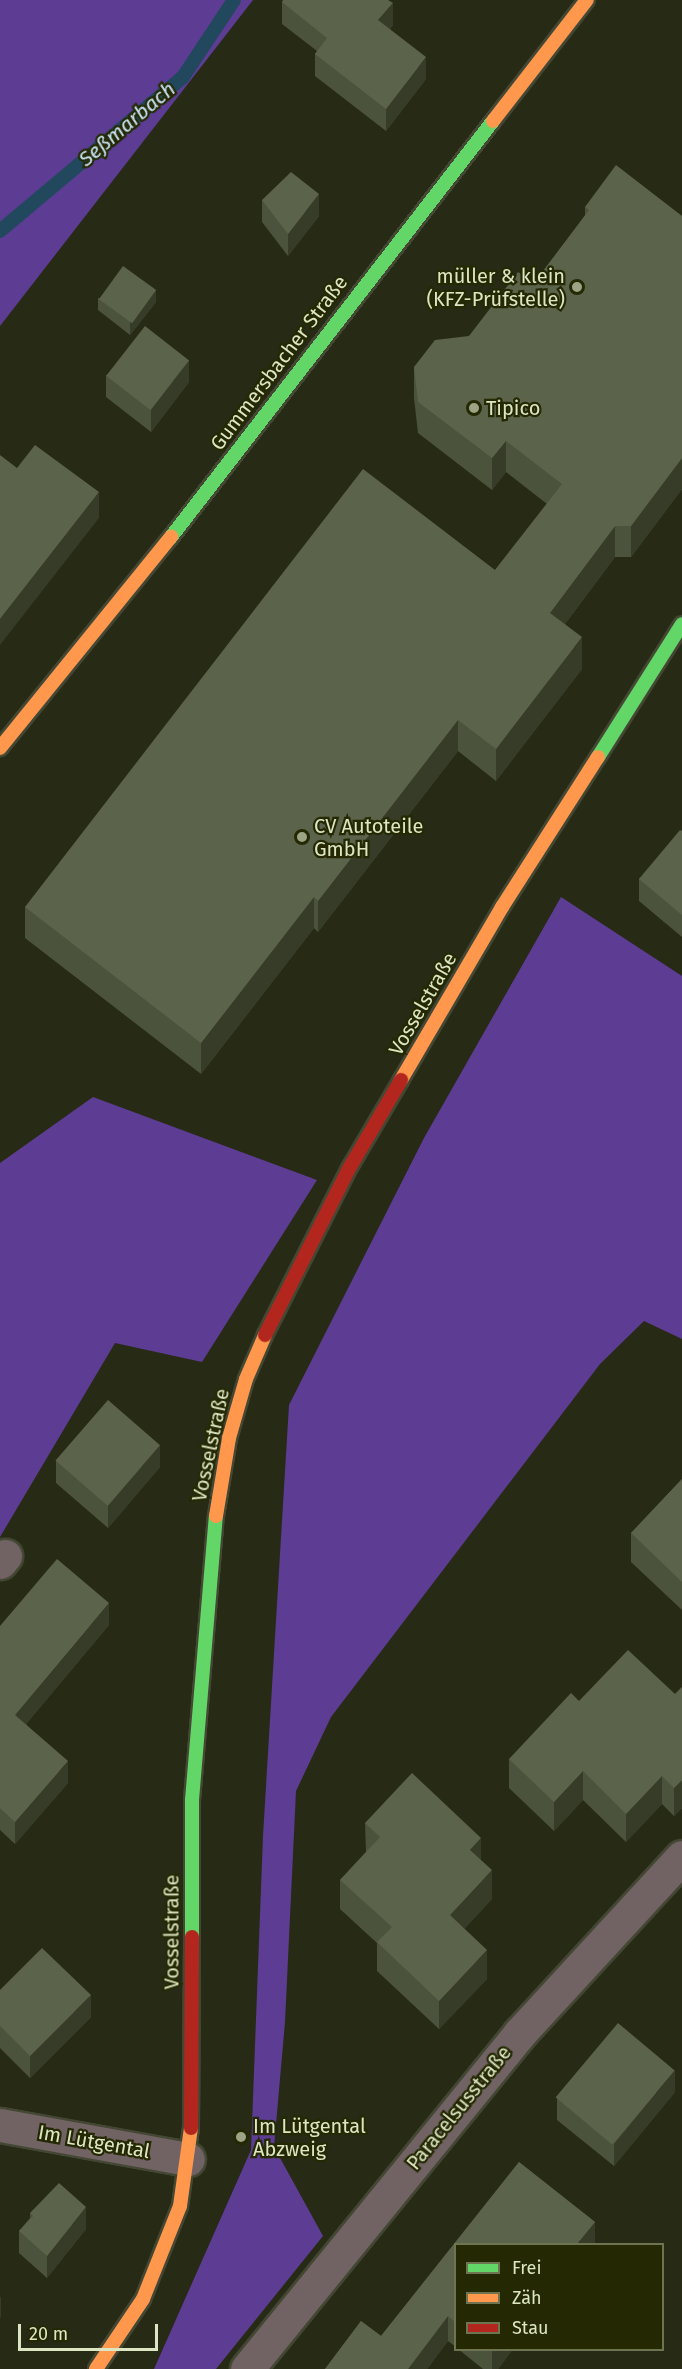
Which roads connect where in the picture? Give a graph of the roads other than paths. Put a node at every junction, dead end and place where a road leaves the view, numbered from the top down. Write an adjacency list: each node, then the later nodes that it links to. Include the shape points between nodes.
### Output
1 (587, 0): 3 (street, Gummersbacher Straße, via 104,623)
2 (682, 624): 6 (street, Vosselstraße, via 502,908 350,1167 281,1299 246,1378 229,1438 216,1512 192,1800 192,2123)
3 (0, 748)
4 (682, 1857): 8 (street, Paracelsusstraße, via 520,2033)
5 (0, 2125): 6 (street, Im Lütgental)
6 (188, 2159): 7 (street, Vosselstraße, via 180,2206 143,2299)
7 (96, 2369)
8 (247, 2369)

